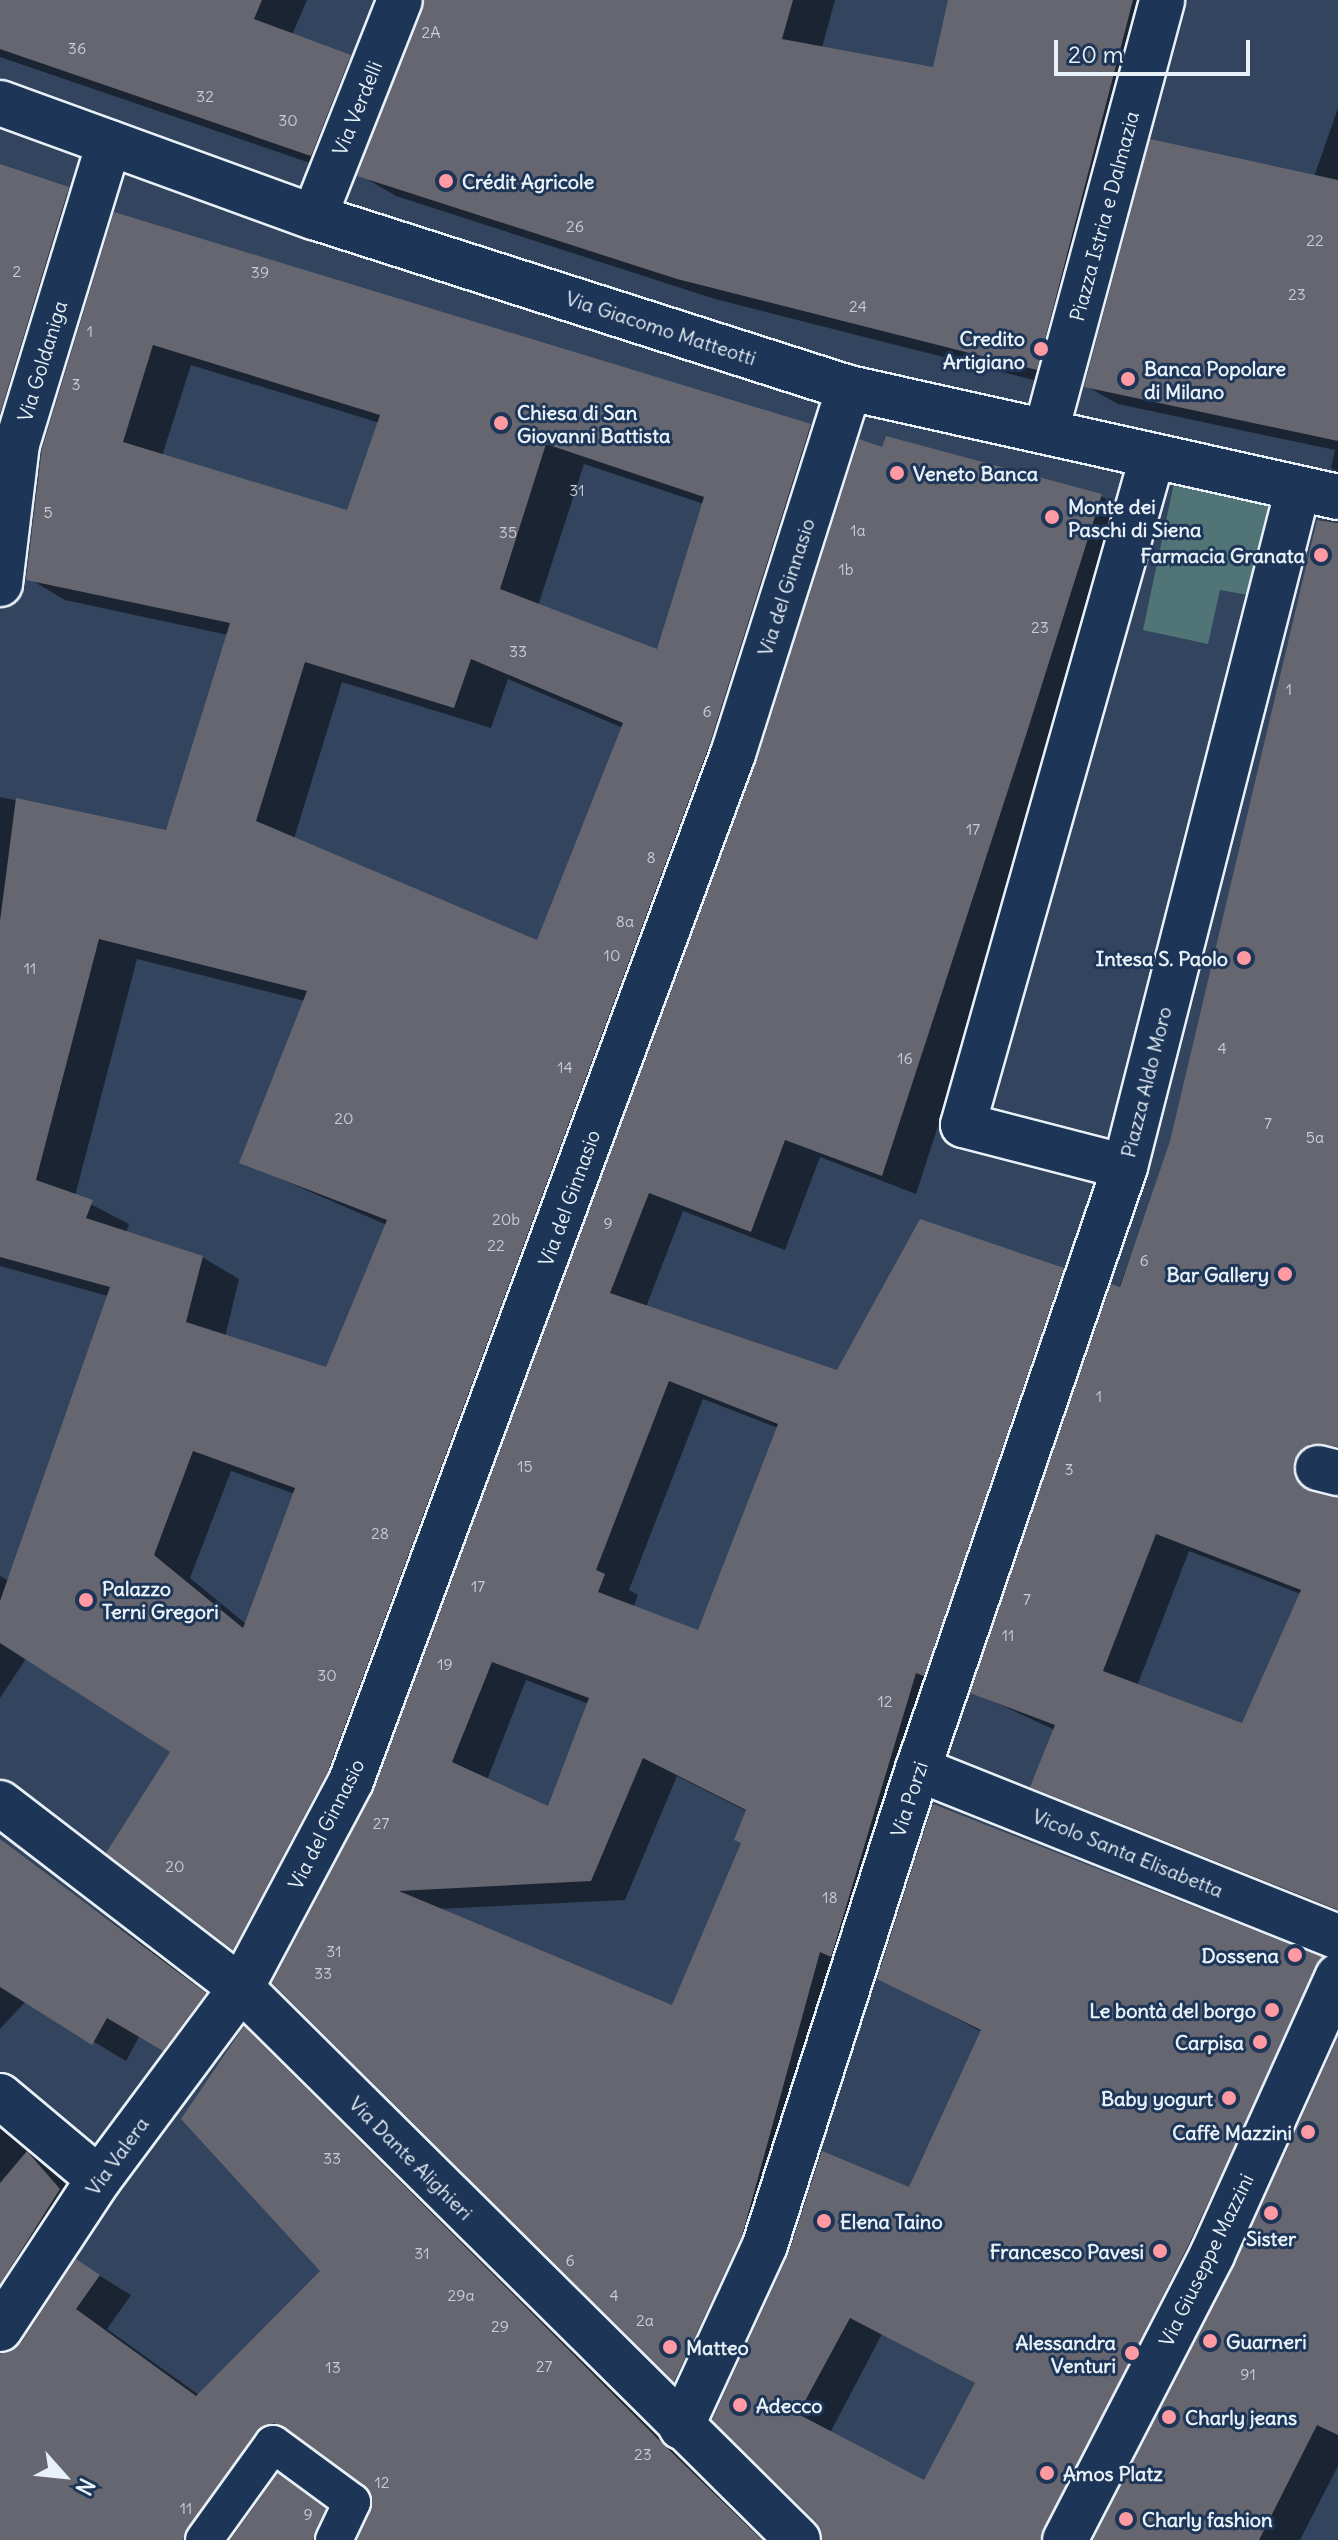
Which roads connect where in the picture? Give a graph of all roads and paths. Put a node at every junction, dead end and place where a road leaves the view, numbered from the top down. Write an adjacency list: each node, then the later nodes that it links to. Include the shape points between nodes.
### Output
1 (400, 0): 5 (street, Via Verdelli)
2 (1162, 0): 7 (street, Piazza Istria e Dalmazia)
3 (0, 103): 4 (street, Via Giacomo Matteotti)
4 (109, 143): 5 (street, Via Giacomo Matteotti); 10 (street, Via Goldaniga, via 17,444)
5 (314, 217): 6 (street, Via Giacomo Matteotti)
6 (849, 388): 7 (street, Via Giacomo Matteotti); 16 (street, Via del Ginnasio, via 733,754 351,1781)
7 (1046, 431): 8 (street, Via Giacomo Matteotti)
8 (1152, 458): 9 (street, Via Giacomo Matteotti); 11 (street, Piazza Aldo Moro, via 963,1125)
9 (1318, 493): 11 (street, Piazza Aldo Moro)
10 (0, 584)
11 (1125, 1167): 12 (street, Via Porzi)
12 (918, 1769): 14 (street, Vicolo Santa Elisabetta); 20 (street, Via Porzi, via 765,2245)
13 (0, 1803): 16 (street, Via Dante Alighieri)
14 (1338, 1937)
15 (1338, 1976): 24 (street, Via Giuseppe Mazzini, via 1212,2255)
16 (241, 1988): 18 (street, Via Valera); 20 (street, Via Dante Alighieri)
17 (0, 2096): 18 (street)
18 (99, 2179): 19 (street, Via Valera)
19 (0, 2329)
20 (681, 2427): 23 (street, Via Dante Alighieri)
21 (204, 2540): 22 (lane, via 273,2444 352,2502)
22 (334, 2540)
23 (798, 2540)
24 (1065, 2540)

